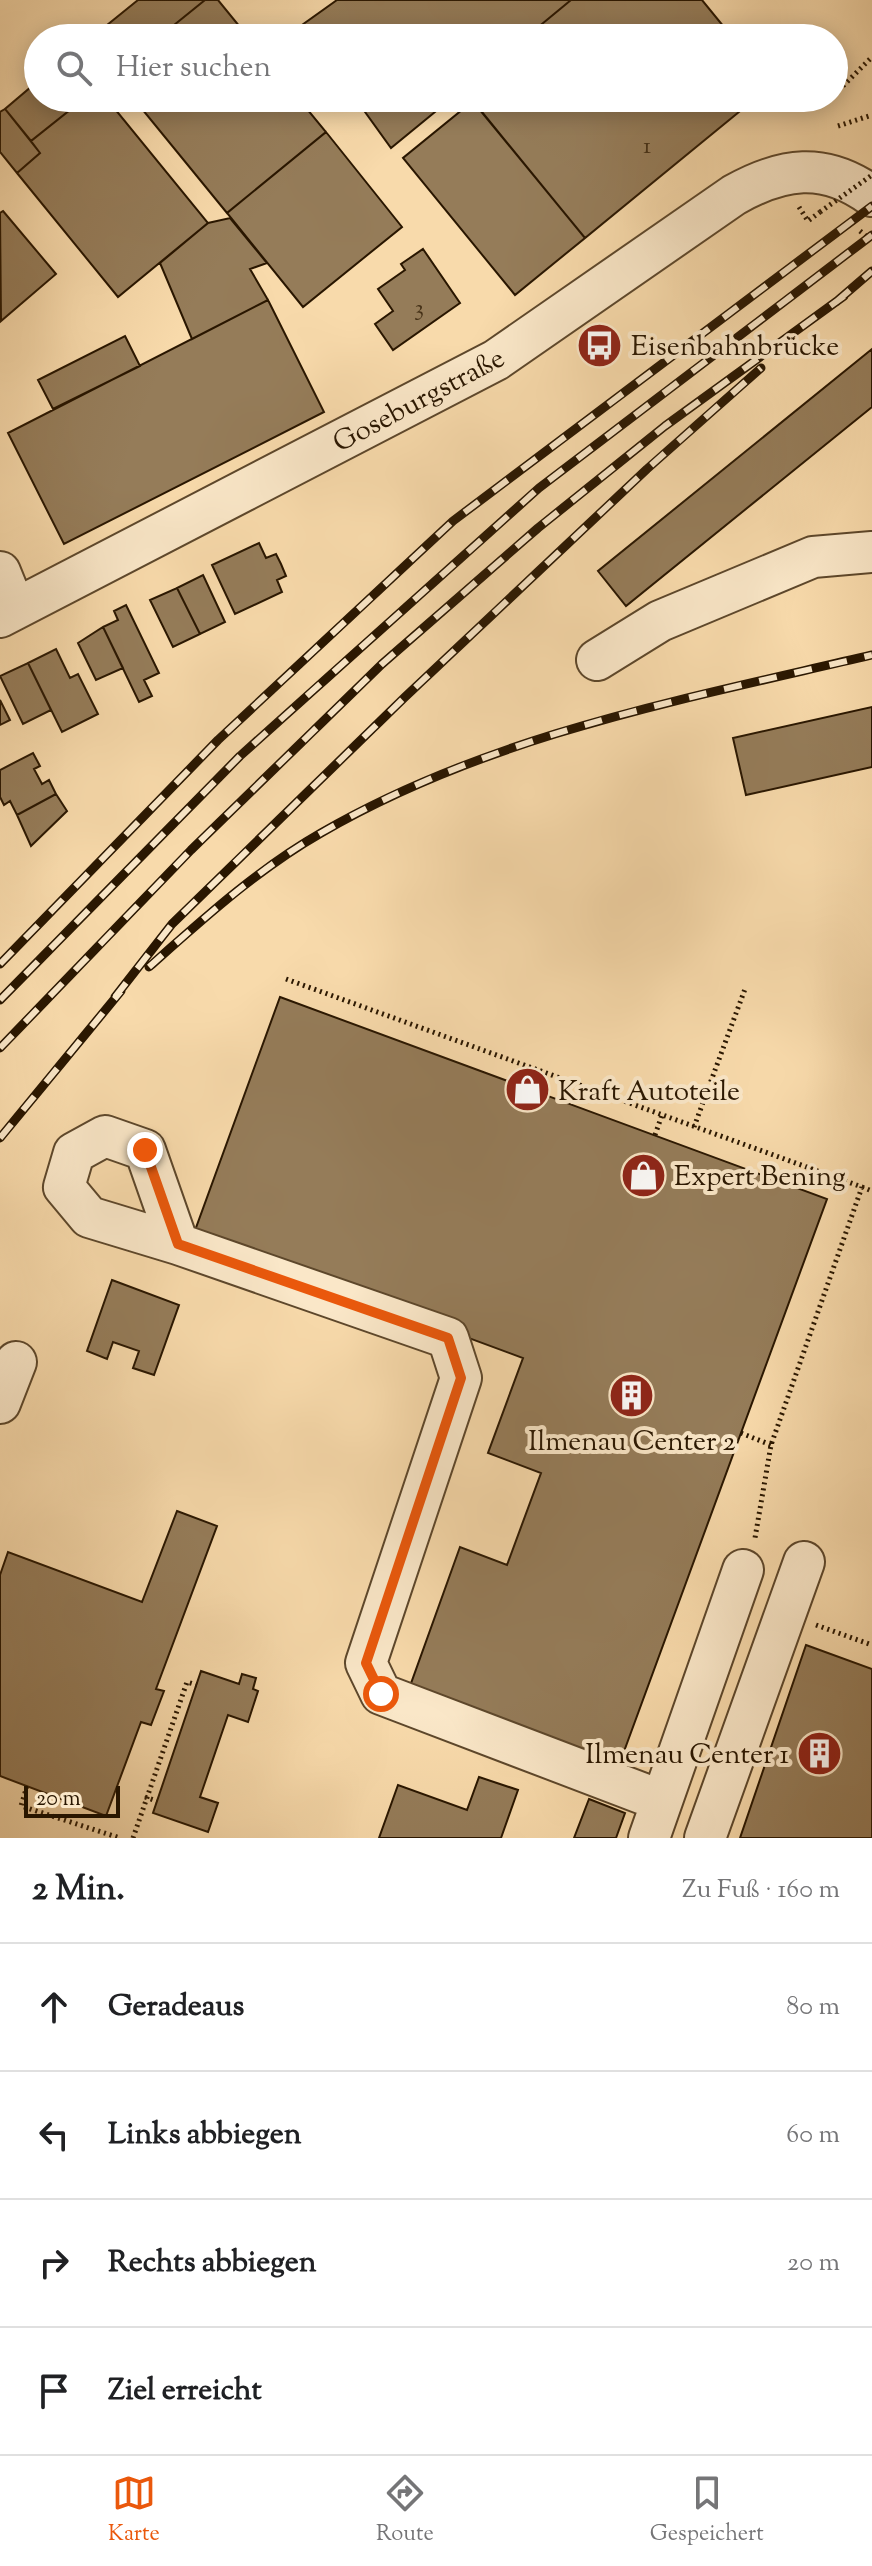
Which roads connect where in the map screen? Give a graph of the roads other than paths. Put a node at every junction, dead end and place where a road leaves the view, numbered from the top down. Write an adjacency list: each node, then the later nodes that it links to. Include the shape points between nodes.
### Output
1 (872, 196): 4 (street, Goseburgstraße, via 822,173 793,171 766,177 496,360)
2 (872, 552): 5 (street, via 813,557 660,621)
3 (0, 572): 4 (street)
4 (7, 613)
5 (597, 660)
6 (178, 1244): 11 (street, via 448,1338 461,1378 366,1663 381,1694)
7 (16, 1362): 8 (street)
8 (0, 1403)
9 (749, 1555): 11 (street)
10 (804, 1562): 13 (street)
11 (662, 1801): 12 (street)
12 (649, 1838)
13 (705, 1838)

